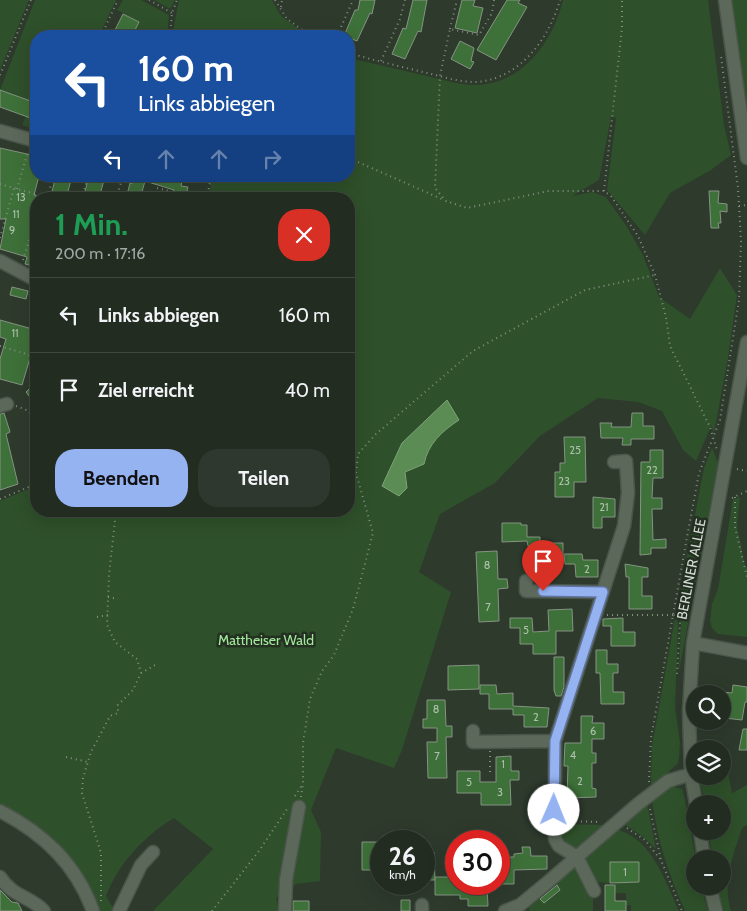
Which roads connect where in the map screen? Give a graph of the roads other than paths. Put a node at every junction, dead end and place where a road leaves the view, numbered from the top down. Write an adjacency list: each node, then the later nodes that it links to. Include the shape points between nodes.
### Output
1 (724, 0): 4 (street)
2 (0, 131): 3 (street)
3 (30, 139)
4 (747, 158)
5 (0, 261): 6 (street)
6 (30, 277)
7 (747, 342): 11 (street, BERLINER ALLEE)
8 (614, 462): 10 (street, via 626,461 628,493 624,526)
9 (526, 581): 10 (street, via 526,591)
10 (603, 592): 15 (street)
11 (693, 644): 12 (street); 14 (street, BERLINER ALLEE)
12 (747, 653)
13 (473, 731): 15 (street, via 473,742)
14 (690, 740)
15 (555, 741): 20 (street, via 553,829 559,846)
16 (686, 776): 20 (street, via 668,781)
17 (294, 804): 27 (street)
18 (0, 811): 24 (street, via 16,819 71,866)
19 (153, 852): 26 (street, via 141,866)
20 (577, 857): 22 (street); 28 (street, via 520,905)
21 (0, 877): 25 (street, via 8,889 38,904)
22 (594, 890)
23 (712, 895): 29 (street)
24 (97, 908)
25 (44, 911)
26 (119, 911)
27 (285, 911)
28 (505, 911)
29 (716, 911)

